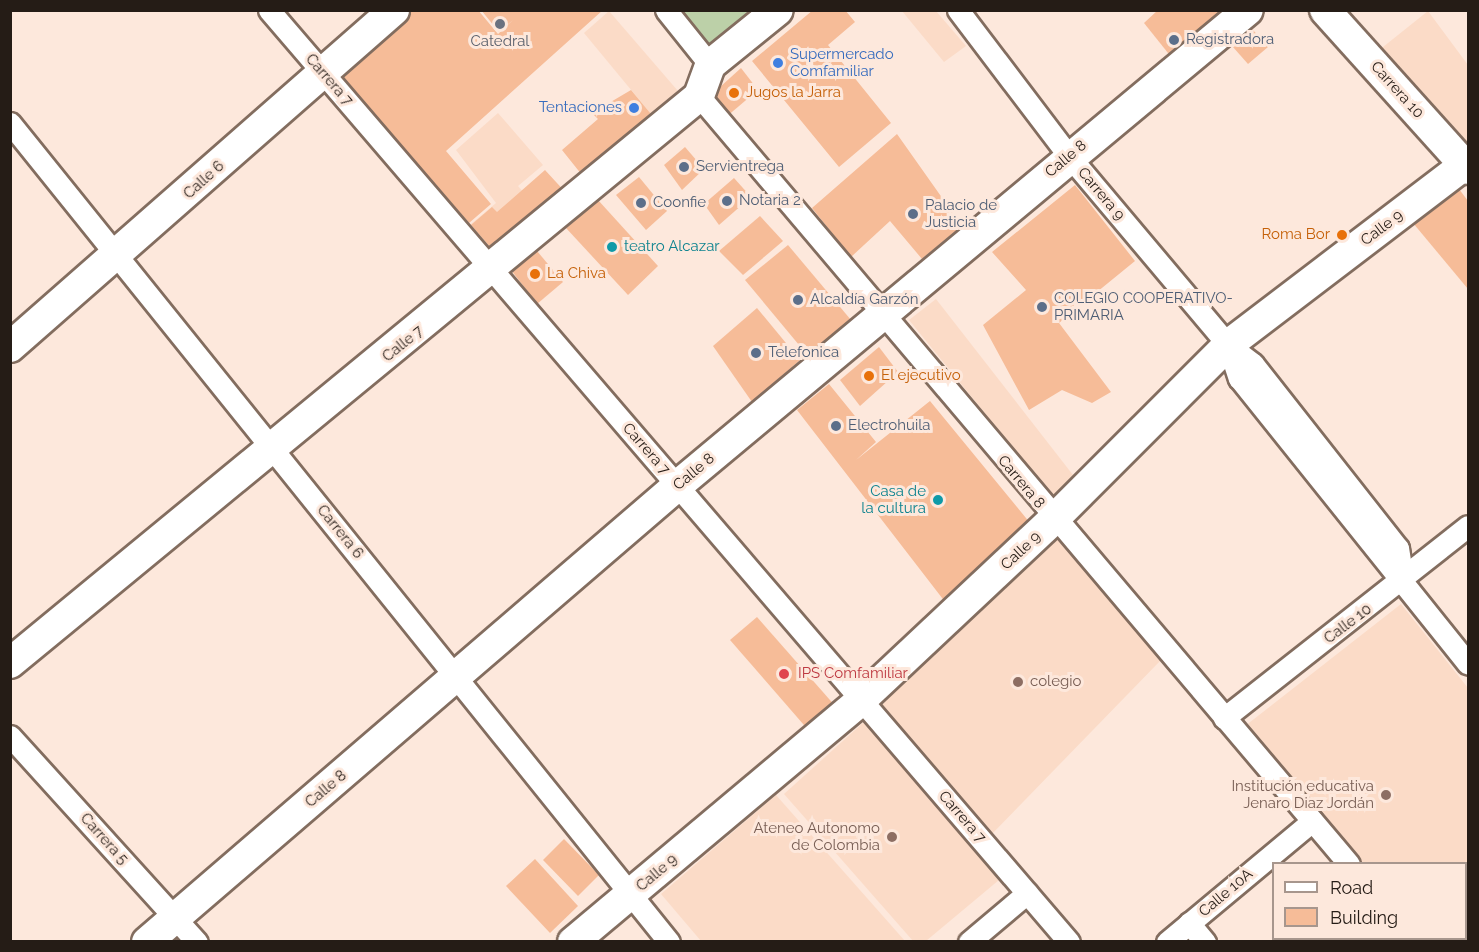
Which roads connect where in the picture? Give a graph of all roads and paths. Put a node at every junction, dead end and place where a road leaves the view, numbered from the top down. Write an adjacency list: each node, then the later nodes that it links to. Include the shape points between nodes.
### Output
1 (269, 10): 9 (street, Carrera 7)
2 (394, 10): 9 (main road, Calle 6)
3 (666, 10): 8 (street)
4 (778, 10): 8 (main road)
5 (958, 10): 12 (street, Carrera 9)
6 (1248, 10): 12 (main road, Calle 8)
7 (1325, 10): 13 (main road, Carrera 10)
8 (710, 65): 10 (main road)
9 (324, 74): 14 (main road, Calle 6); 15 (street, Carrera 7)
10 (699, 96): 15 (main road, Calle 7); 16 (street, Carrera 8)
11 (10, 123): 14 (street, Carrera 6)
12 (1069, 156): 16 (main road, Calle 8); 17 (street, Carrera 9)
13 (1467, 165): 17 (main road, Calle 9)
14 (118, 256): 18 (main road, Calle 6); 19 (street, Carrera 6)
15 (492, 270): 19 (main road, Calle 7); 20 (street, Carrera 7)
16 (881, 314): 20 (main road, Calle 8); 21 (street, Carrera 8)
17 (1228, 345): 21 (main road, Calle 9); 23 (street, Carrera 9, via 1239,378 1298,438)
18 (10, 347)
19 (273, 450): 24 (main road, Calle 7); 26 (street, Carrera 6)
20 (678, 486): 26 (main road, Calle 8); 27 (street, Carrera 7)
21 (1053, 520): 27 (main road, Calle 9); 28 (street, Carrera 8)
22 (1468, 526): 23 (street, Calle 10)
23 (1403, 581): 25 (street, Carrera 9); 28 (street, Calle 10)
24 (10, 663)
25 (1468, 664)
26 (457, 678): 33 (street, Carrera 6); 34 (main road, Calle 8)
27 (861, 700): 32 (street, Carrera 7); 33 (main road, Calle 9)
28 (1224, 718): 30 (street, Carrera 8)
29 (10, 736): 34 (street, Carrera 5)
30 (1312, 821): 31 (street, Carrera 8); 35 (street, Calle 10A)
31 (1347, 862)
32 (1027, 893): 40 (street); 41 (street, Carrera 7)
33 (632, 895): 38 (main road, Calle 9); 39 (street, Carrera 6)
34 (176, 917): 36 (main road, Calle 8); 37 (street, Carrera 5)
35 (1189, 923): 42 (street, Calle 10A); 43 (street)
36 (147, 942)
37 (197, 942)
38 (573, 942)
39 (669, 942)
40 (969, 942)
41 (1069, 942)
42 (1167, 942)
43 (1205, 942)

